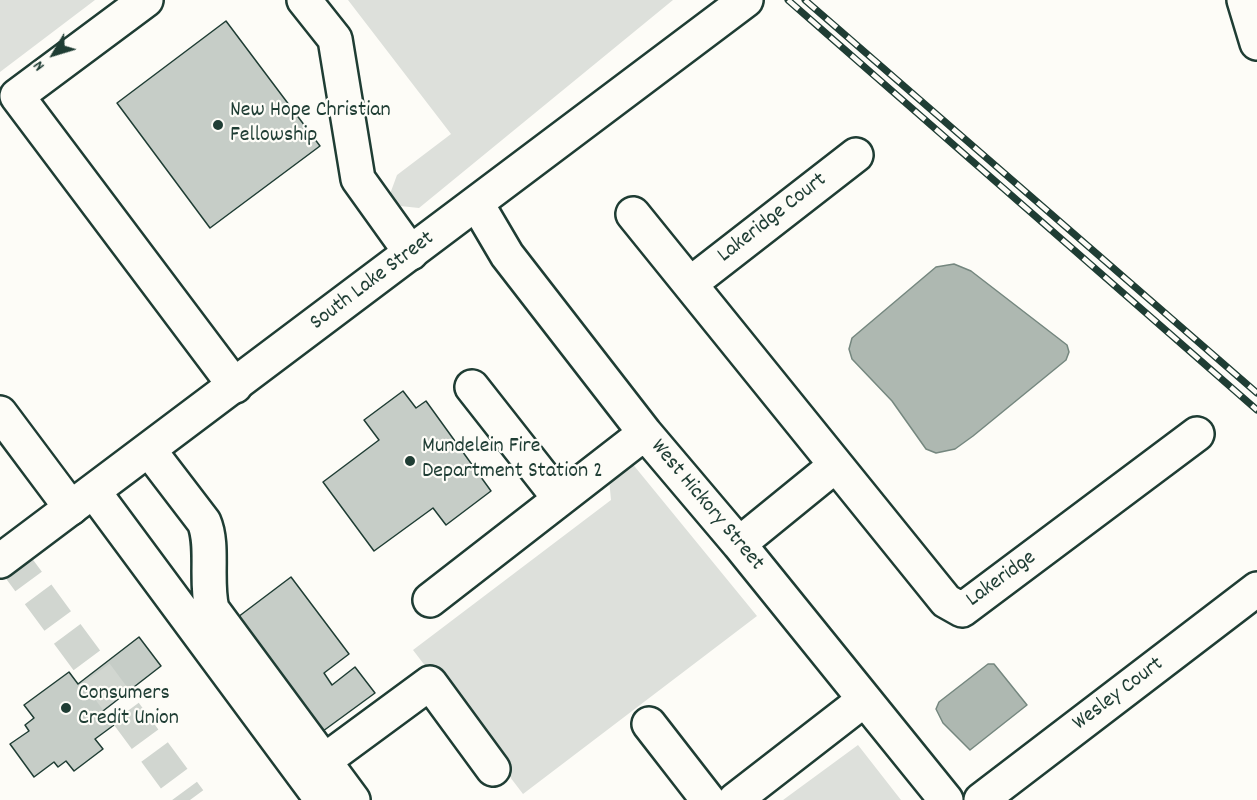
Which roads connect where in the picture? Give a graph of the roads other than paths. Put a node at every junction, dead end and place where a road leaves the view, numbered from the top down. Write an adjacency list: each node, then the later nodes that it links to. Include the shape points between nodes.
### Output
1 (146, 0): 11 (street, via 17,96)
2 (304, 0): 9 (street, via 335,39 358,179)
3 (746, 0): 7 (street, South Lake Street)
4 (1244, 0): 5 (street)
5 (1257, 43)
6 (856, 155): 10 (street, Lakeridge Court)
7 (477, 204): 9 (street, South Lake Street); 14 (street, West Hickory Street, via 507,255)
8 (633, 214): 10 (street, Lakeridge)
9 (411, 253): 11 (street, South Lake Street)
10 (690, 284): 17 (street, Lakeridge)
11 (235, 386): 16 (street, South Lake Street)
12 (472, 387): 18 (street)
13 (0, 413): 19 (street)
14 (645, 433): 18 (street); 20 (street, West Hickory Street)
15 (1197, 434): 17 (street, Lakeridge, via 962,610 946,601)
16 (149, 450): 19 (street, South Lake Street); 27 (street, via 204,522 209,534 207,572 212,609)
17 (836, 465): 20 (street)
18 (560, 499): 23 (street)
19 (82, 500): 21 (street, South Lake Street); 27 (street)
20 (739, 543): 24 (street, West Hickory Street)
21 (0, 561)
22 (1257, 589): 32 (street, Wesley Court)
23 (430, 600)
24 (864, 700): 30 (street); 31 (street, West Hickory Street)
25 (649, 724): 29 (street)
26 (493, 769): 27 (street, via 430,683)
27 (317, 787): 28 (street)
28 (352, 800)
29 (708, 800)
30 (735, 800)
31 (946, 800)
32 (981, 800)

